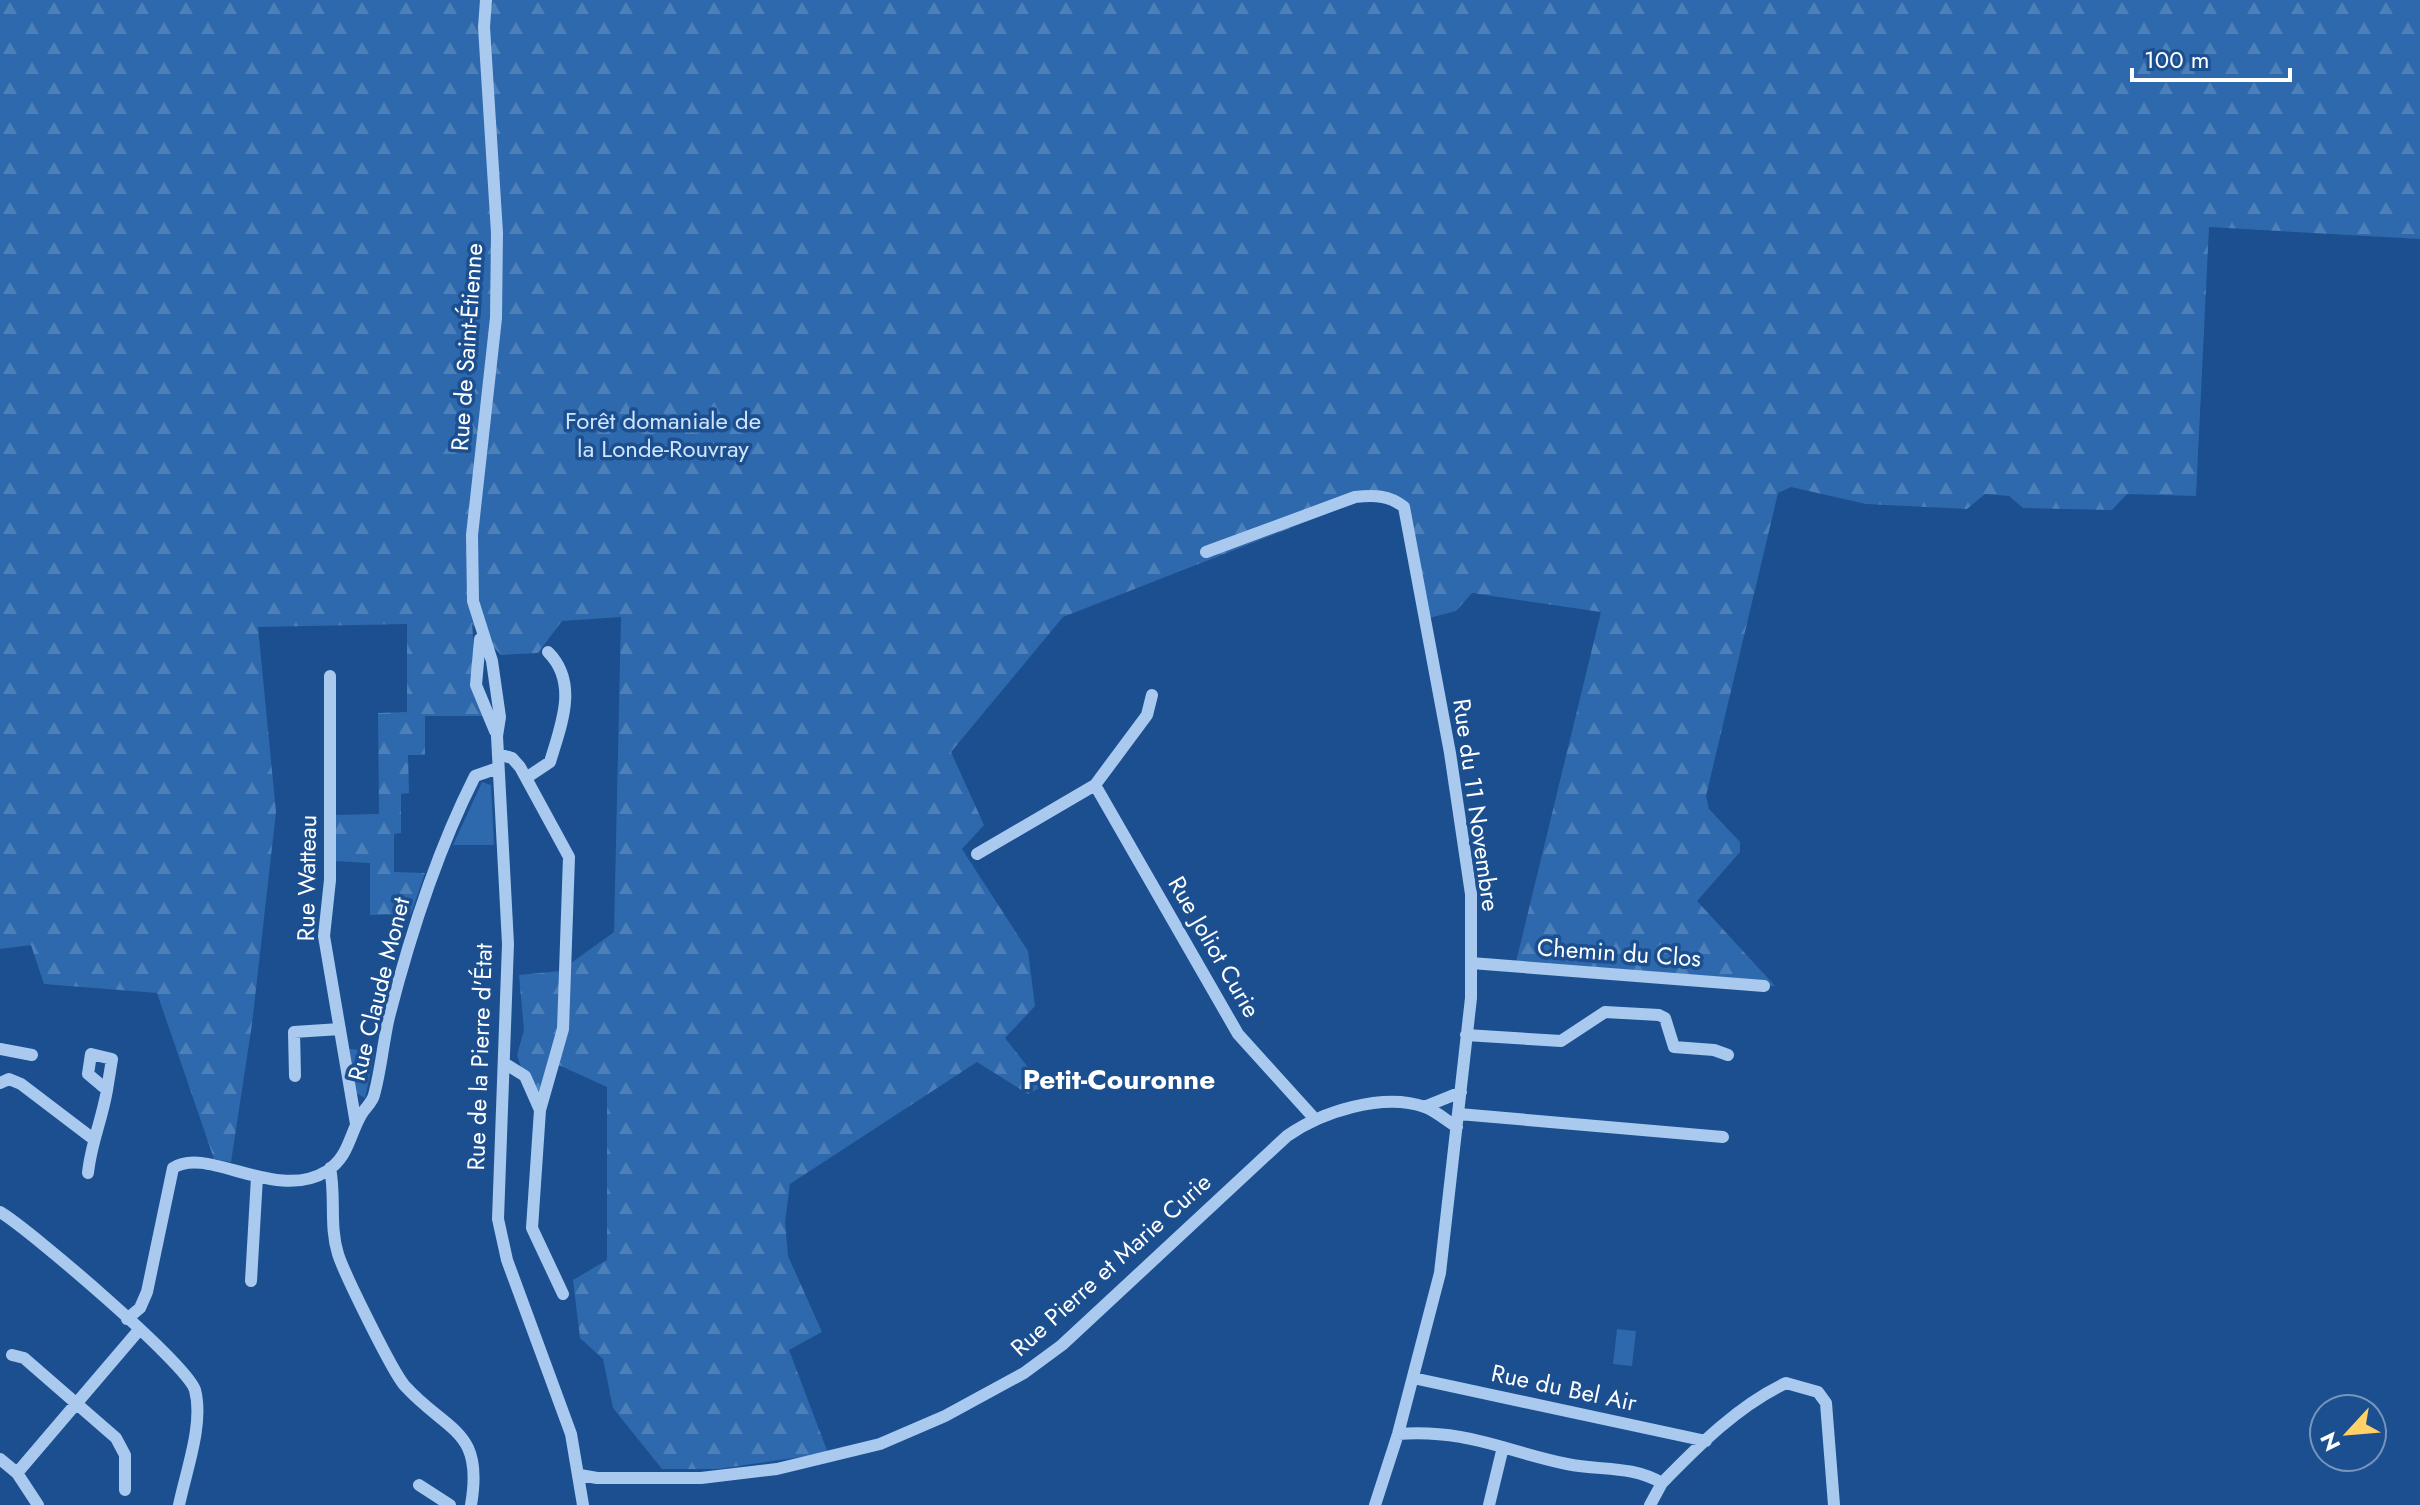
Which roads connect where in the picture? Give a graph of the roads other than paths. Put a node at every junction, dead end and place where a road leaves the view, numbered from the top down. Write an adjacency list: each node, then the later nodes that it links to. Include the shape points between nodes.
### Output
1 (486, 0): 3 (street, Rue de Saint-Étienne, via 496,318 472,535)
2 (1206, 552): 14 (street, Rue du 11 Novembre, via 1355,497 1375,495 1404,507 1471,894)
3 (473, 601): 4 (street, Rue de la Pierre d'État)
4 (481, 632): 8 (street, Rue de la Pierre d'État, via 492,661 500,717); 8 (street, via 476,685)
5 (548, 652): 11 (street, via 566,683 564,714 550,762)
6 (330, 676): 16 (street, Rue Watteau, via 330,880 324,936)
7 (1152, 695): 12 (street, via 1147,715)
8 (497, 736): 9 (street, Rue de la Pierre d'État)
9 (498, 754): 10 (street, Rue de la Pierre d'État); 11 (street, via 512,758)
10 (498, 768): 21 (street, Rue de la Pierre d'État, via 508,944); 30 (street, Rue Claude Monet, via 475,776 427,891 388,1021 374,1096)
11 (526, 778): 27 (street, via 569,857 563,1029)
12 (1095, 785): 13 (street); 28 (street, Rue Joliot Curie, via 1238,1034)
13 (977, 854)
14 (1471, 963): 15 (street, Chemin du Clos); 17 (street, Rue du 11 Novembre)
15 (1764, 986)
16 (340, 1029): 22 (street, via 294,1032); 30 (street, Rue Watteau)
17 (1466, 1035): 20 (street, via 1561,1041 1605,1012 1659,1015 1665,1018 1674,1047); 25 (street, Rue du 11 Novembre)
18 (0, 1049): 19 (street)
19 (32, 1055)
20 (1728, 1055)
21 (504, 1063): 27 (street, via 525,1076); 49 (street, Rue de la Pierre d'État, via 497,1166 500,1236 568,1424)
22 (295, 1076)
23 (1, 1080): 32 (street, via 21,1084)
24 (107, 1090): 32 (street, via 100,1127)
25 (1461, 1092): 26 (street, Rue Pierre et Marie Curie); 29 (street, Rue du 11 Novembre)
26 (1424, 1107): 28 (street, Rue Pierre et Marie Curie, via 1350,1107); 29 (street, Rue Pierre et Marie Curie)
27 (540, 1110): 38 (street, via 532,1228)
28 (1314, 1118): 49 (street, Rue Pierre et Marie Curie, via 1287,1136 1062,1345 1013,1380 945,1416 880,1444 777,1469 686,1478)
29 (1458, 1121): 31 (street); 42 (street, Rue du 11 Novembre, via 1440,1273)
30 (357, 1127): 33 (street, Rue Claude Monet, via 347,1150)
31 (1723, 1137)
32 (92, 1138): 34 (street)
33 (330, 1168): 35 (street, via 297,1181); 56 (street, via 338,1255 403,1384 462,1436 477,1470)
34 (88, 1173)
35 (257, 1177): 37 (street); 39 (street, via 188,1162 171,1171 147,1292)
36 (0, 1212): 39 (street)
37 (251, 1281)
38 (563, 1294)
39 (127, 1319): 40 (street)
40 (139, 1330): 43 (street); 54 (street, via 194,1386 198,1408)
41 (12, 1355): 43 (street, via 24,1358)
42 (1413, 1378): 44 (street, Rue du 11 Novembre); 45 (street, Rue du Bel Air)
43 (77, 1404): 48 (street); 52 (street, via 121,1445)
44 (1398, 1434): 46 (street, via 1458,1434); 58 (street, Rue du 11 Novembre)
45 (1706, 1441): 50 (street); 61 (street, via 1764,1394 1786,1383 1818,1392 1826,1403)
46 (1503, 1447): 50 (street, via 1568,1464 1641,1471); 59 (street)
47 (0, 1459): 48 (street)
48 (17, 1473): 53 (street)
49 (580, 1475): 57 (street, Rue de la Pierre d'État)
50 (1662, 1483): 60 (street)
51 (419, 1485): 55 (street)
52 (125, 1490)
53 (38, 1505)
54 (179, 1505)
55 (450, 1505)
56 (471, 1505)
57 (583, 1505)
58 (1375, 1505)
59 (1489, 1505)
60 (1650, 1505)
61 (1834, 1505)

